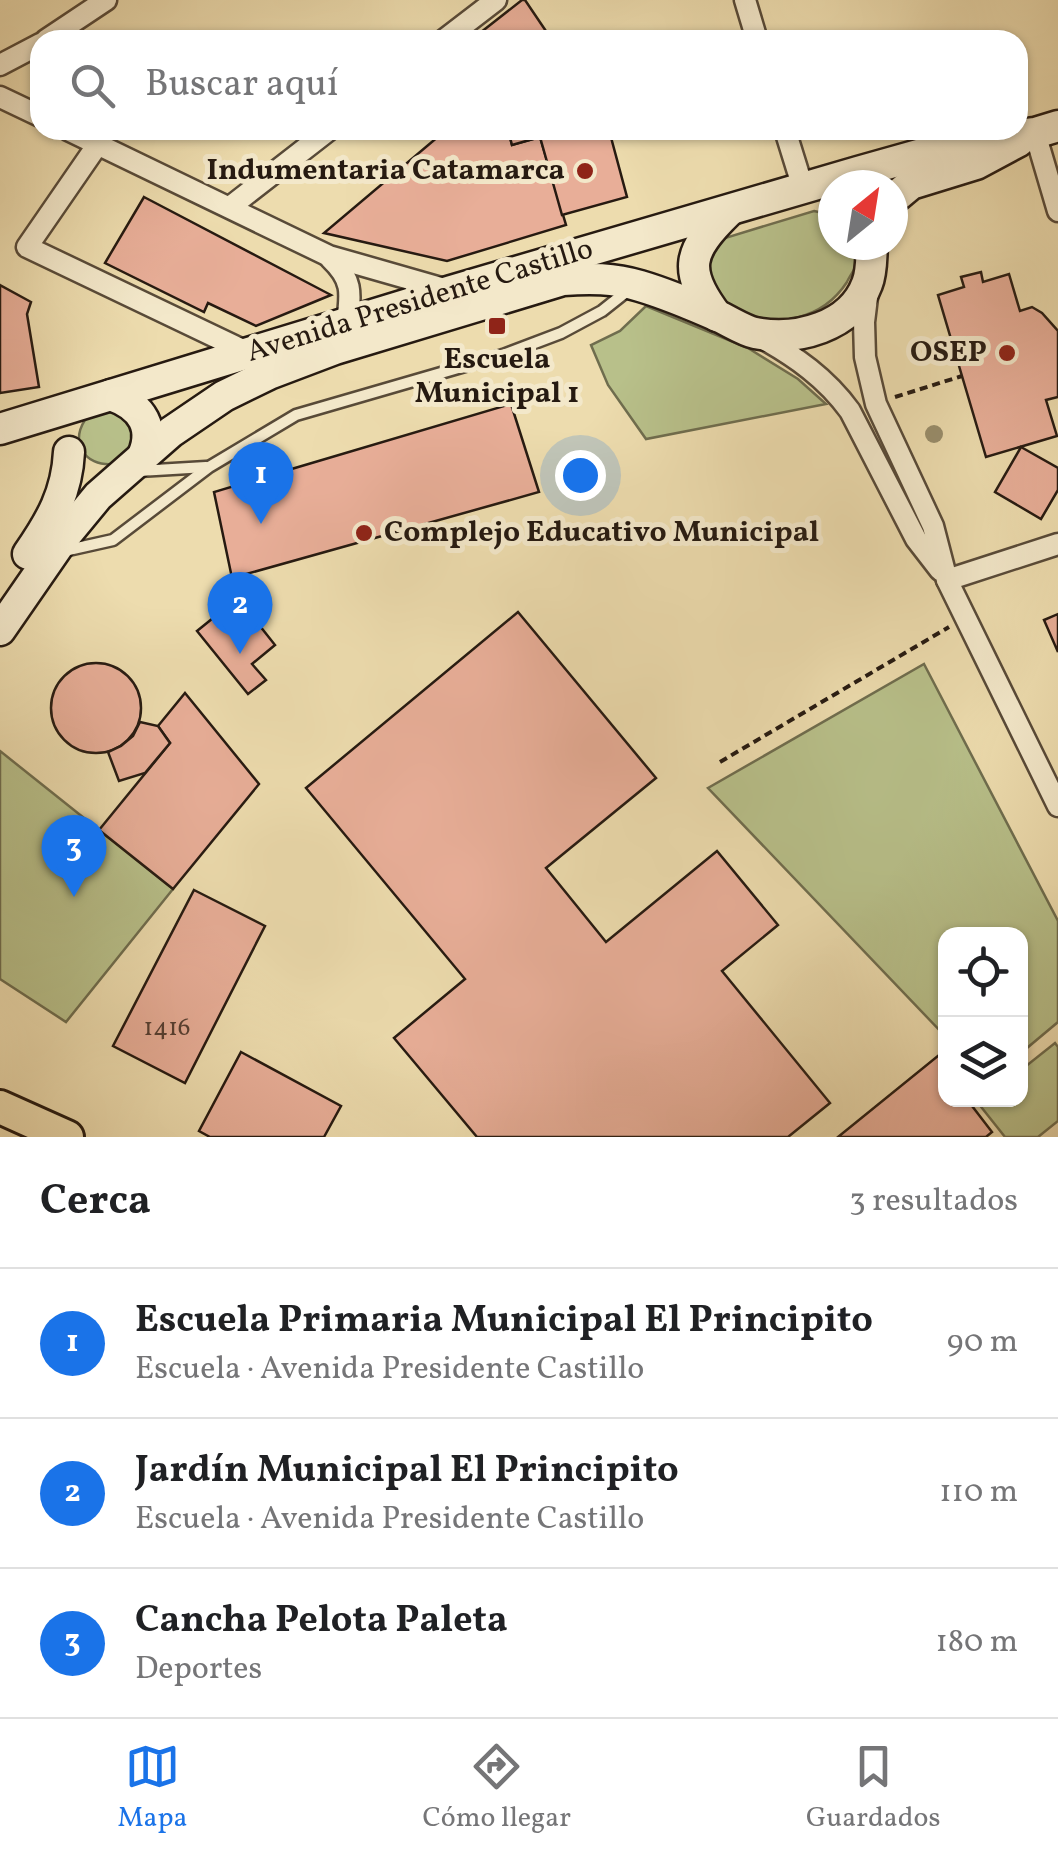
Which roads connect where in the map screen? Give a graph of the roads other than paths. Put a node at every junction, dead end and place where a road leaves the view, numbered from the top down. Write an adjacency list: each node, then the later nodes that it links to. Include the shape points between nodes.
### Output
1 (106, 0): 4 (street)
2 (496, 0): 5 (street)
3 (745, 0): 6 (street)
4 (61, 30)
5 (457, 30)
6 (755, 30)
7 (30, 49): 8 (street)
8 (0, 65)
9 (0, 97): 10 (street)
10 (30, 111)
11 (1047, 130): 22 (street)
12 (89, 140): 17 (street)
13 (316, 140): 20 (street)
14 (790, 140): 19 (street)
15 (975, 140): 19 (main road)
16 (1026, 140): 18 (main road)
17 (98, 144): 20 (street); 31 (street, via 27,247)
18 (908, 186)
19 (816, 190): 21 (main road, Avenida Presidente Castillo)
20 (230, 207): 23 (street)
21 (730, 210): 27 (main road, Avenida Presidente Castillo); 28 (main road, via 704,238 694,266 695,282)
22 (1058, 211)
23 (329, 256): 27 (street); 29 (street, via 350,287)
24 (870, 260): 25 (main road)
25 (868, 282): 30 (main road, via 844,316 824,326 802,333); 39 (street, via 866,356 876,404 933,526)
26 (635, 284): 28 (main road, Avenida Presidente Castillo); 35 (lane, via 561,333 296,415); 36 (main road, Avenida Presidente Castillo, via 600,277 562,280 334,349 224,396)
27 (451, 291): 29 (main road, Avenida Presidente Castillo)
28 (717, 316): 30 (main road, Avenida Presidente Castillo)
29 (347, 322): 31 (main road, Avenida Presidente Castillo)
30 (753, 332): 39 (street, via 796,357 838,394 916,539)
31 (249, 352): 32 (main road, Avenida Presidente Castillo)
32 (98, 399): 33 (main road, Avenida Presidente Castillo); 34 (main road, via 74,412); 36 (main road, via 125,400 144,420 147,446)
33 (0, 429)
34 (69, 452): 36 (main road, via 98,477); 40 (main road, via 58,508)
35 (209, 467): 36 (lane); 38 (lane, via 113,540)
36 (131, 469): 38 (main road, Avenida Presidente Castillo, via 82,514)
37 (1058, 544): 39 (street)
38 (54, 553): 41 (main road, Avenida Presidente Castillo)
39 (947, 580): 42 (street)
40 (0, 594)
41 (0, 630)
42 (1058, 806)
43 (0, 1106): 44 (main road)
44 (67, 1137)

